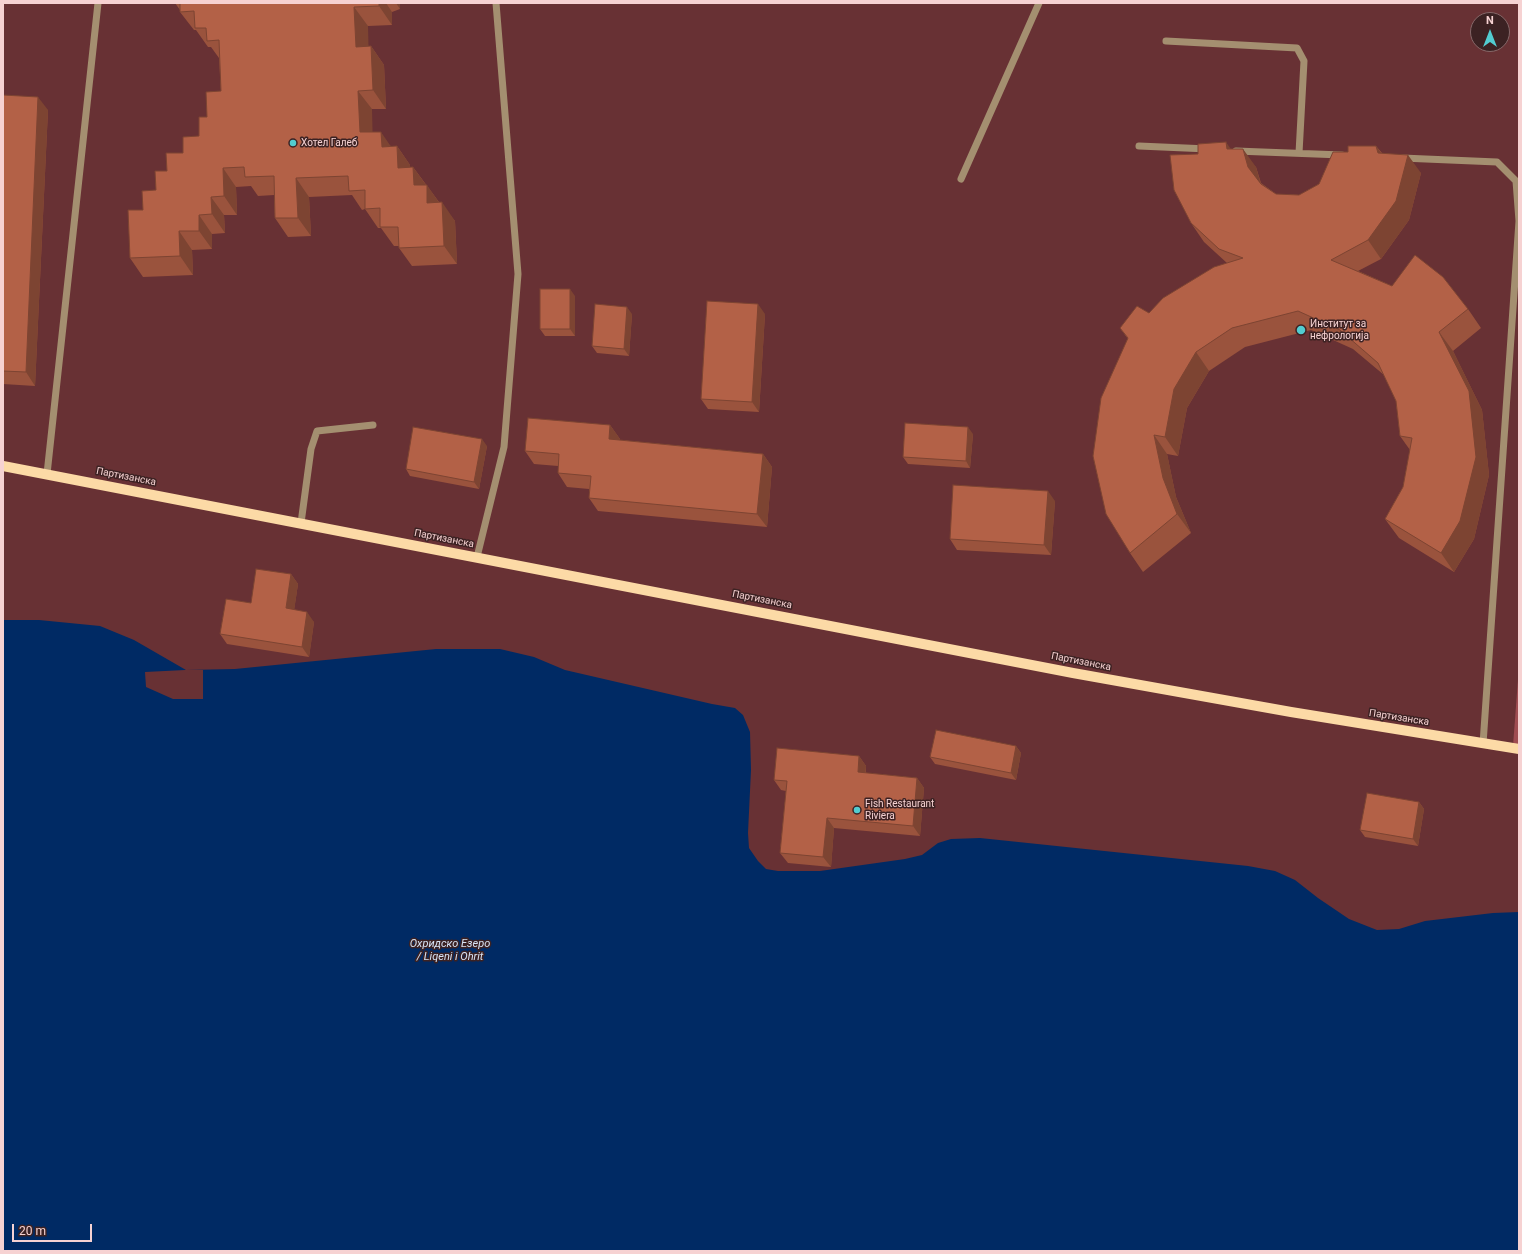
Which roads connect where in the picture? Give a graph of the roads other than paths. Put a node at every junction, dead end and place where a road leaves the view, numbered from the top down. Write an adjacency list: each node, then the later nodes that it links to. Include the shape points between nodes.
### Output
1 (98, 3): 14 (street)
2 (496, 3): 16 (street, via 518,274 504,447)
3 (1039, 3): 11 (street)
4 (1166, 41): 8 (street, via 1297,48 1304,61)
5 (1139, 146): 6 (street)
6 (1216, 150)
7 (1231, 150): 8 (street)
8 (1299, 153): 9 (street)
9 (1347, 155)
10 (1394, 158): 17 (street, via 1497,162 1516,181 1519,221)
11 (961, 179)
12 (373, 425): 15 (street, via 317,431 311,449)
13 (3, 466): 14 (main road, Партизанска)
14 (47, 474): 15 (main road, Партизанска)
15 (301, 523): 16 (main road, Партизанска)
16 (477, 557): 17 (main road, Партизанска, via 1073,673)
17 (1483, 744): 18 (main road, Партизанска)
18 (1519, 749)

